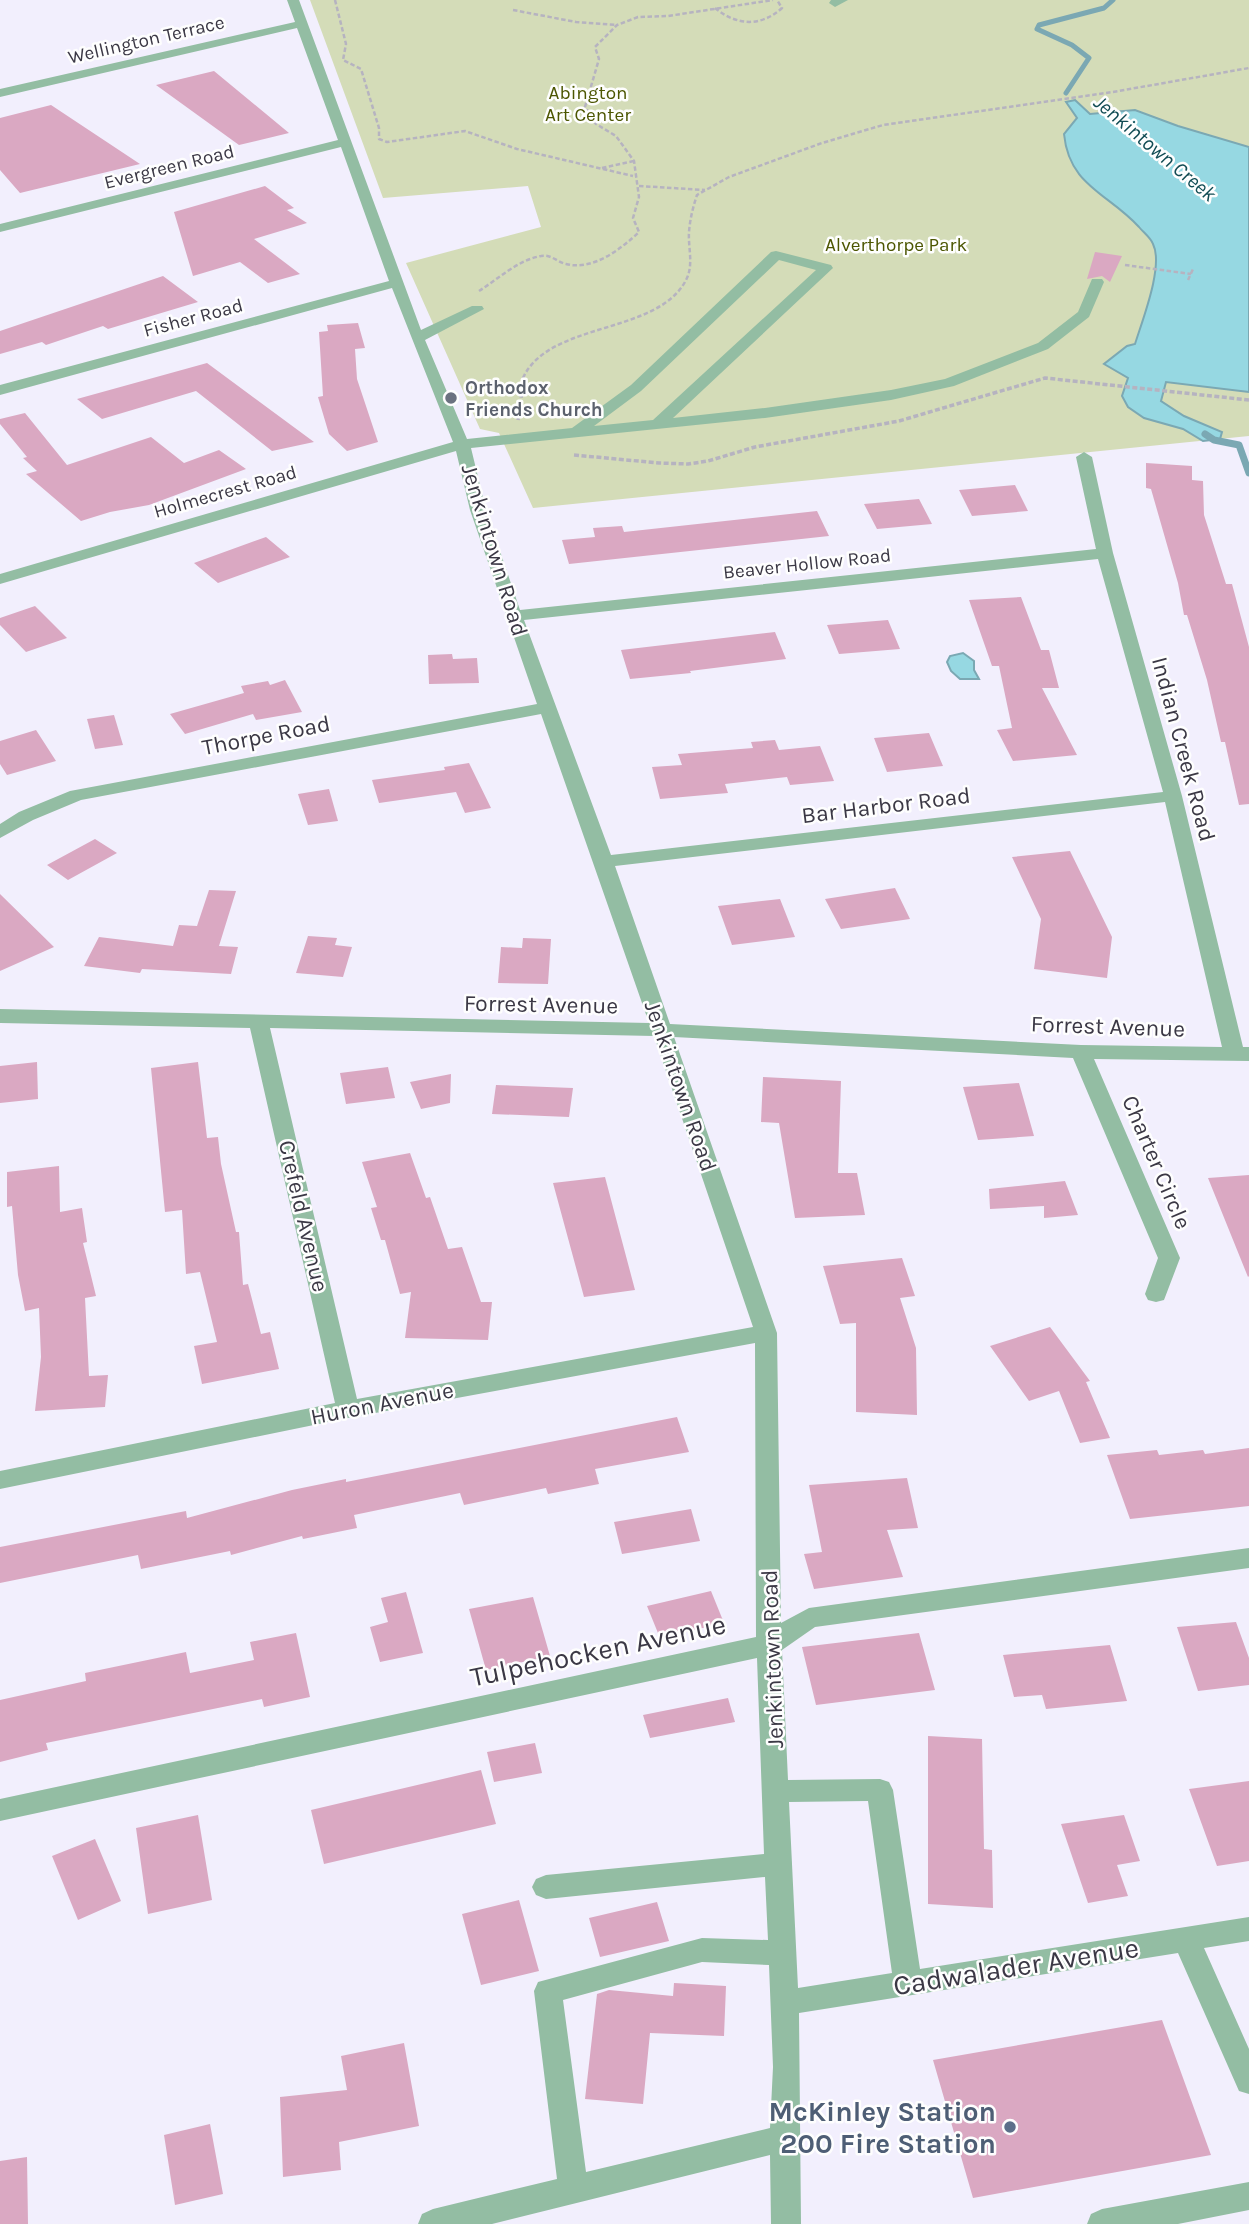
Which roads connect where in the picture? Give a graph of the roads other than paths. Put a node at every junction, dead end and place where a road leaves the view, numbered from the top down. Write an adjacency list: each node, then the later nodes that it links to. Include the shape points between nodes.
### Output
1 (293, 0): 2 (street, Jenkintown Road)
2 (301, 24): 3 (street, Wellington Terrace); 4 (street, Jenkintown Road)
3 (0, 93)
4 (346, 142): 5 (street, Evergreen Road); 7 (street, Jenkintown Road)
5 (0, 228)
6 (1097, 282): 11 (street, Holmecrest Road, via 1084,314 1043,346 949,383 891,395)
7 (396, 283): 9 (street, Jenkintown Road); 10 (street, Fisher Road)
8 (477, 309): 9 (street)
9 (417, 338): 13 (street, Jenkintown Road)
10 (0, 390)
11 (656, 425): 12 (street, Holmecrest Road); 12 (street, via 826,268 776,255 636,388)
12 (574, 433): 13 (street, Holmecrest Road)
13 (462, 444): 16 (street, Holmecrest Road); 17 (street, Jenkintown Road, via 478,510)
14 (1084, 457): 15 (street, Indian Creek Road)
15 (1105, 553): 17 (street, Beaver Hollow Road); 19 (street, Indian Creek Road)
16 (0, 579)
17 (514, 616): 18 (street, Jenkintown Road)
18 (548, 707): 20 (street, Thorpe Road, via 76,795); 21 (street, Jenkintown Road)
19 (1173, 796): 21 (street, Bar Harbor Road); 26 (street, Indian Creek Road)
20 (0, 832)
21 (604, 863): 24 (street, Jenkintown Road)
22 (0, 1016): 23 (street, Forrest Avenue)
23 (259, 1023): 24 (street, Forrest Avenue); 29 (street, Crefeld Avenue)
24 (662, 1030): 25 (street, Forrest Avenue); 28 (street, Jenkintown Road)
25 (1081, 1052): 26 (street, Forrest Avenue); 27 (street, Charter Circle, via 1169,1258)
26 (1241, 1054)
27 (1156, 1294)
28 (766, 1333): 29 (street, Huron Avenue); 32 (street, Jenkintown Road)
29 (348, 1409): 30 (street, Huron Avenue)
30 (0, 1479)
31 (1249, 1558): 32 (street, Tulpehocken Avenue, via 809,1618)
32 (769, 1645): 33 (street, Jenkintown Road); 34 (street, Tulpehocken Avenue)
33 (777, 1791): 35 (street, Jenkintown Road); 40 (street, via 880,1790)
34 (0, 1811)
35 (779, 1864): 36 (street); 39 (street, Jenkintown Road)
36 (546, 1888)
37 (1249, 1929): 38 (street, Cadwalader Avenue)
38 (1186, 1939): 40 (street, Cadwalader Avenue); 42 (street)
39 (781, 1953): 41 (street, Jenkintown Road); 44 (street, via 702,1950 548,1991)
40 (908, 1984): 41 (street, Cadwalader Avenue)
41 (783, 2003): 43 (street, Jenkintown Road, via 787,2067)
42 (1249, 2081)
43 (784, 2138): 44 (street); 47 (street, Jenkintown Road)
44 (575, 2189): 46 (street)
45 (1249, 2196): 48 (street)
46 (433, 2224)
47 (786, 2224)
48 (1102, 2224)

